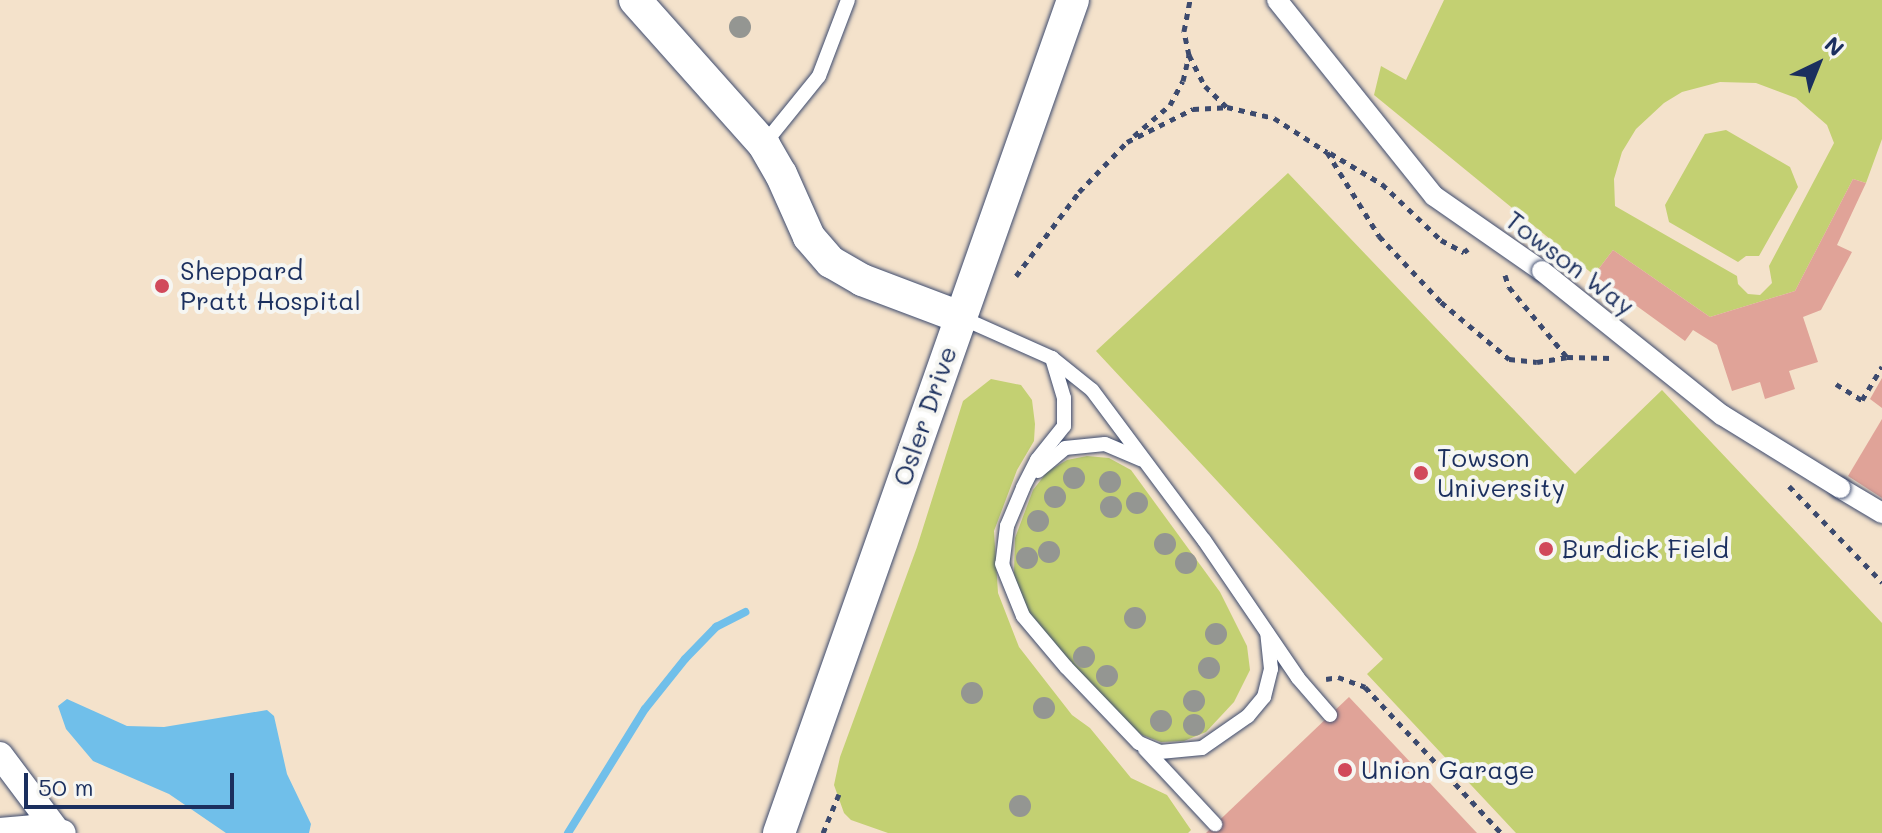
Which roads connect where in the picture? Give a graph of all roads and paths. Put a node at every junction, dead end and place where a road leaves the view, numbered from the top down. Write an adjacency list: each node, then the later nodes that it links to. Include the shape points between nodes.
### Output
1 (635, 0): 9 (street)
2 (848, 0): 9 (lane, via 819,76)
3 (1073, 0): 12 (street, Osler Drive)
4 (1190, 0): 6 (path, via 1184,31)
5 (1277, 0): 18 (street, Towson Way, bridge, via 1434,196 1542,271 1722,415)
6 (1189, 55): 7 (path, via 1205,86); 8 (path, via 1170,105)
7 (1227, 107): 8 (path, via 1193,109); 11 (path, via 1274,118 1327,152 1379,236 1441,302 1509,359 1567,357)
8 (1127, 142): 10 (path, via 1079,192)
9 (764, 145): 12 (street, via 809,237 831,262 862,280)
10 (1016, 276)
11 (1509, 287)
12 (960, 317): 13 (lane); 28 (street, Osler Drive)
13 (1052, 358): 16 (lane, via 1092,390); 17 (lane, via 1064,398 1064,426)
14 (1882, 367): 15 (path, via 1862,400)
15 (1836, 384)
16 (1145, 461): 17 (lane, via 1105,444 1065,448); 19 (lane)
17 (1023, 488): 22 (lane, via 1007,526 1002,564 1023,616)
18 (1882, 513)
19 (1267, 633): 21 (lane); 22 (lane, via 1271,669 1264,697 1248,716 1202,748 1160,752)
20 (1326, 679): 30 (path, via 1338,677 1365,687)
21 (1330, 715)
22 (1139, 743): 25 (lane)
23 (0, 755): 27 (street)
24 (839, 794): 29 (path)
25 (1215, 824)
26 (0, 831): 27 (street)
27 (60, 832)
28 (780, 833)
29 (823, 833)
30 (1501, 833)

